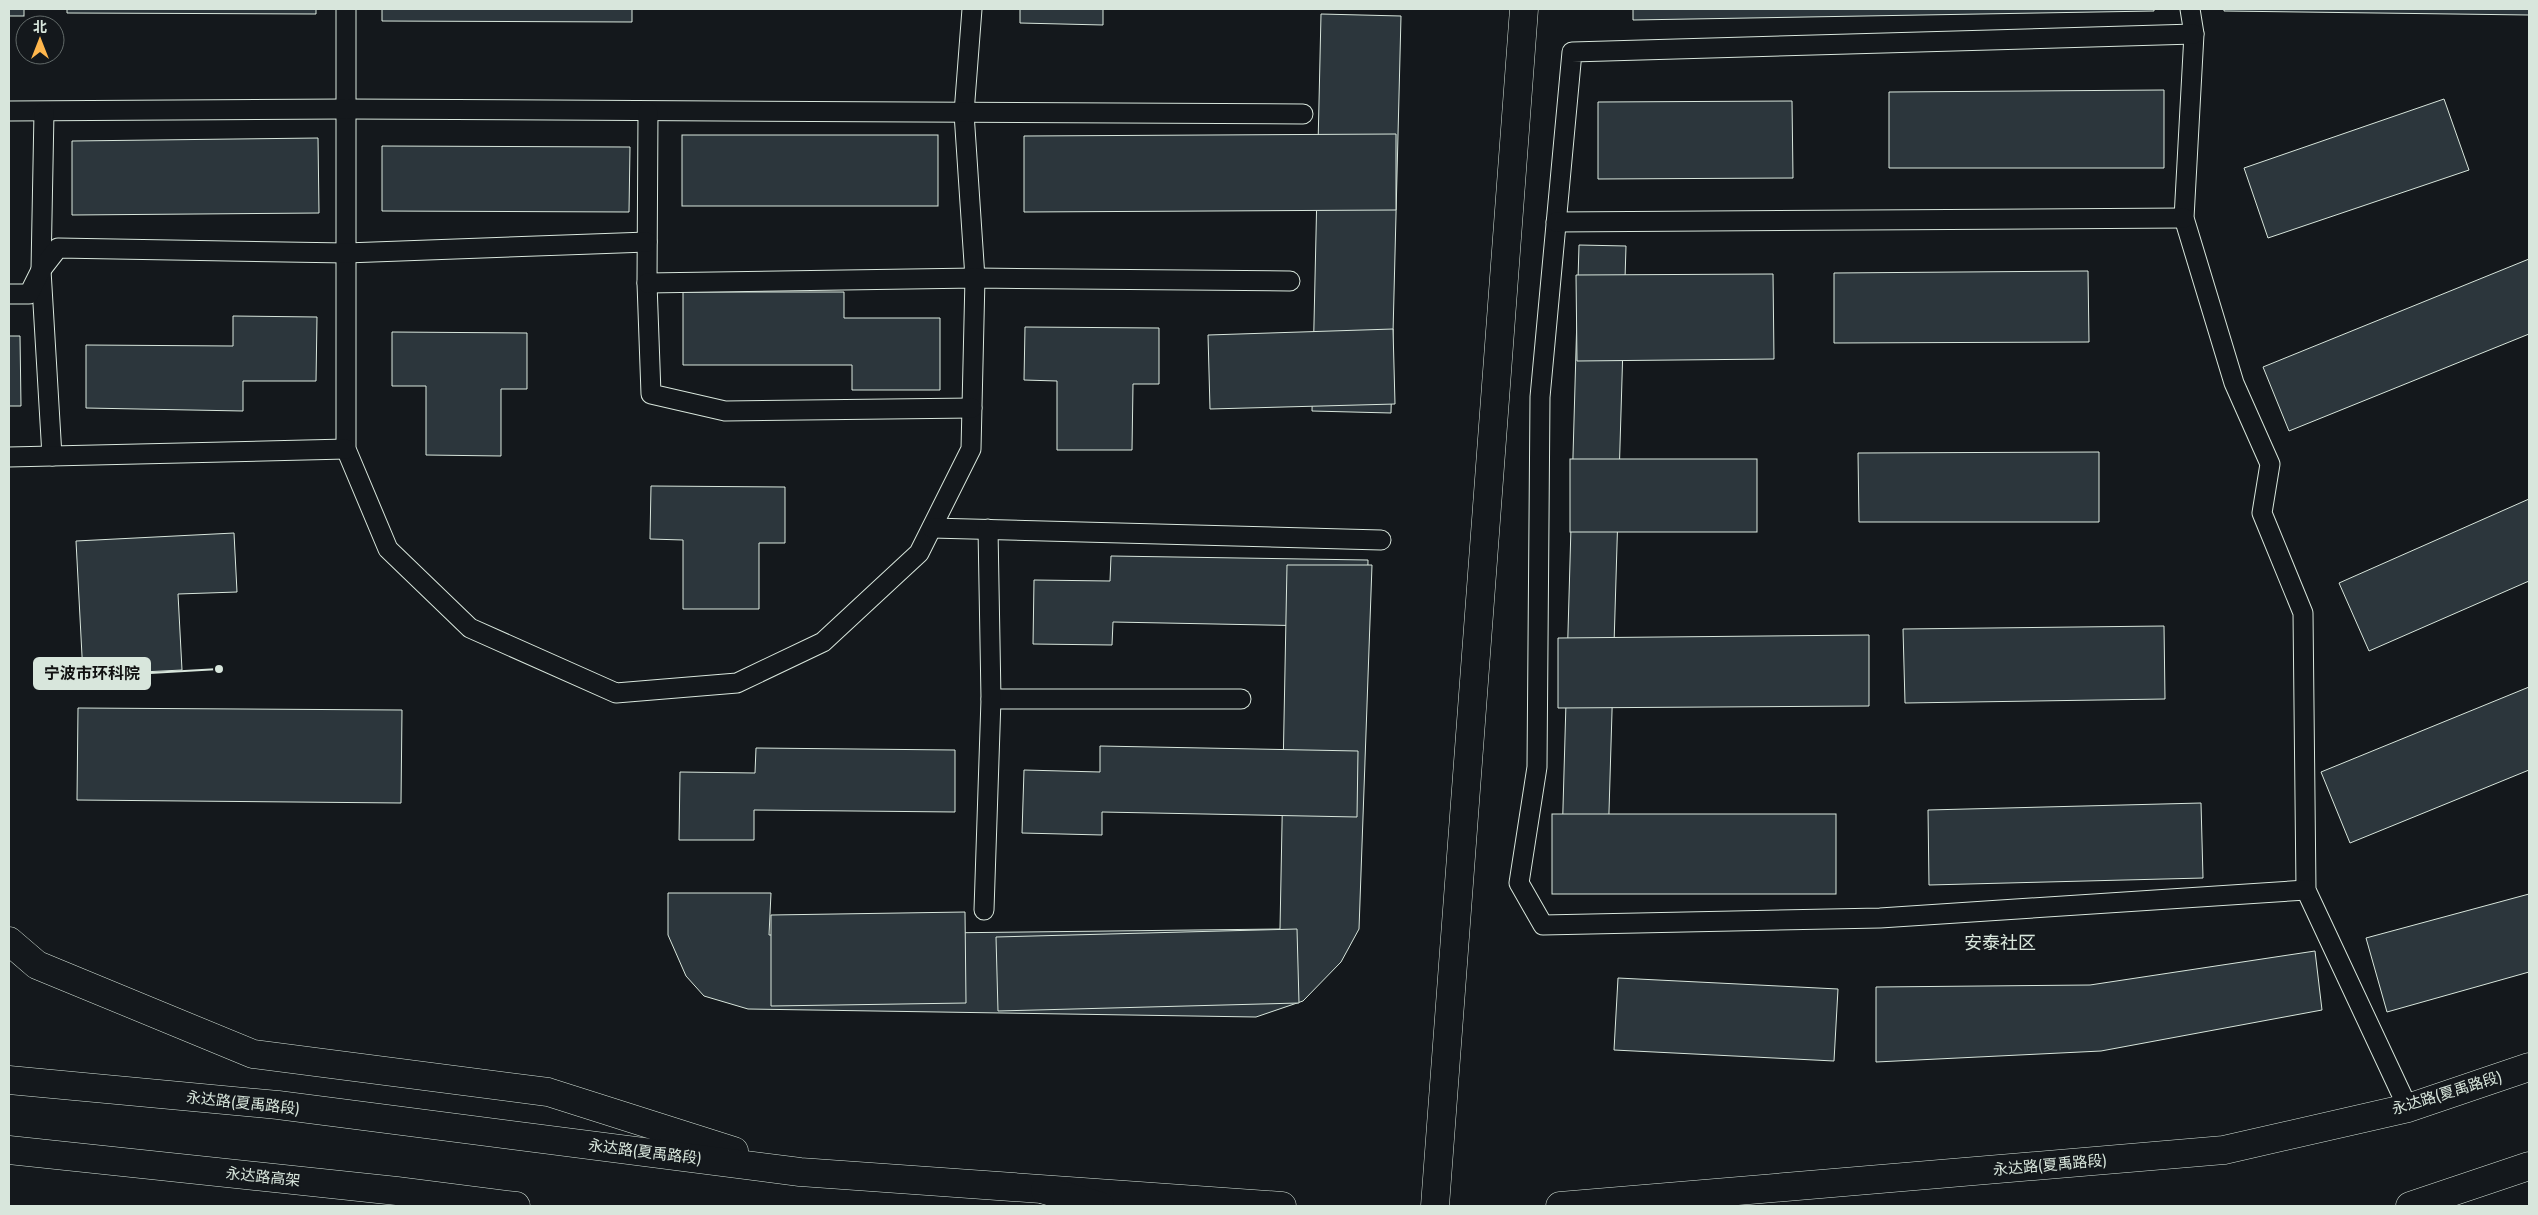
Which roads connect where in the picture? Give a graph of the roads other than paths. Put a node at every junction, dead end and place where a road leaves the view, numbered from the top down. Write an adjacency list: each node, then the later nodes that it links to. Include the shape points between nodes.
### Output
1 (346, 9): 6 (lane)
2 (972, 9): 10 (lane)
3 (1524, 9): 43 (main road)
4 (2190, 9): 5 (lane)
5 (2194, 34): 12 (lane); 13 (lane, via 1572,52)
6 (346, 109): 8 (lane); 9 (lane); 15 (lane)
7 (9, 111): 8 (lane)
8 (44, 112): 16 (lane)
9 (648, 112): 10 (lane); 14 (lane)
10 (964, 113): 11 (lane); 17 (lane)
11 (1303, 114)
12 (2184, 218): 13 (lane); 30 (lane, via 2234,383 2270,464 2262,513 2303,613)
13 (1556, 222): 30 (lane, via 1540,397 1537,767 1518,883 1543,925 1880,918)
14 (646, 242): 15 (lane); 19 (lane)
15 (346, 253): 16 (lane, via 58,248); 22 (lane)
16 (42, 270): 20 (lane, via 29,294); 23 (lane)
17 (974, 278): 18 (lane); 19 (lane); 21 (lane)
18 (1290, 281)
19 (646, 284): 21 (lane, via 651,394 725,411)
20 (9, 294)
21 (972, 408): 25 (lane, via 971,449)
22 (346, 449): 23 (lane); 25 (lane, via 388,549 470,628 616,693 737,683 823,642 920,553)
23 (52, 456): 24 (lane)
24 (9, 457)
25 (932, 528): 26 (lane)
26 (988, 529): 27 (lane); 28 (lane)
27 (1381, 540)
28 (991, 699): 29 (lane); 31 (lane)
29 (1241, 699)
30 (2306, 890): 35 (lane)
31 (984, 910)
32 (9, 941): 38 (main road, via 37,965 253,1054 548,1092)
33 (2529, 1067): 35 (main road, 永达路(夏禹路段))
34 (9, 1080): 38 (main road, 永达路(夏禹路段), via 278,1106)
35 (2408, 1108): 44 (main road, 永达路(夏禹路段), via 2224,1150)
36 (9, 1150): 40 (main road, 永达路高架)
37 (2529, 1166): 45 (main road)
38 (800, 1172): 39 (main road, 永达路(夏禹路段))
39 (1045, 1190): 41 (main road); 42 (main road, 永达路(夏禹路段))
40 (516, 1206)
41 (1100, 1206)
42 (1282, 1206)
43 (1435, 1206)
44 (1560, 1206)
45 (2410, 1206)

